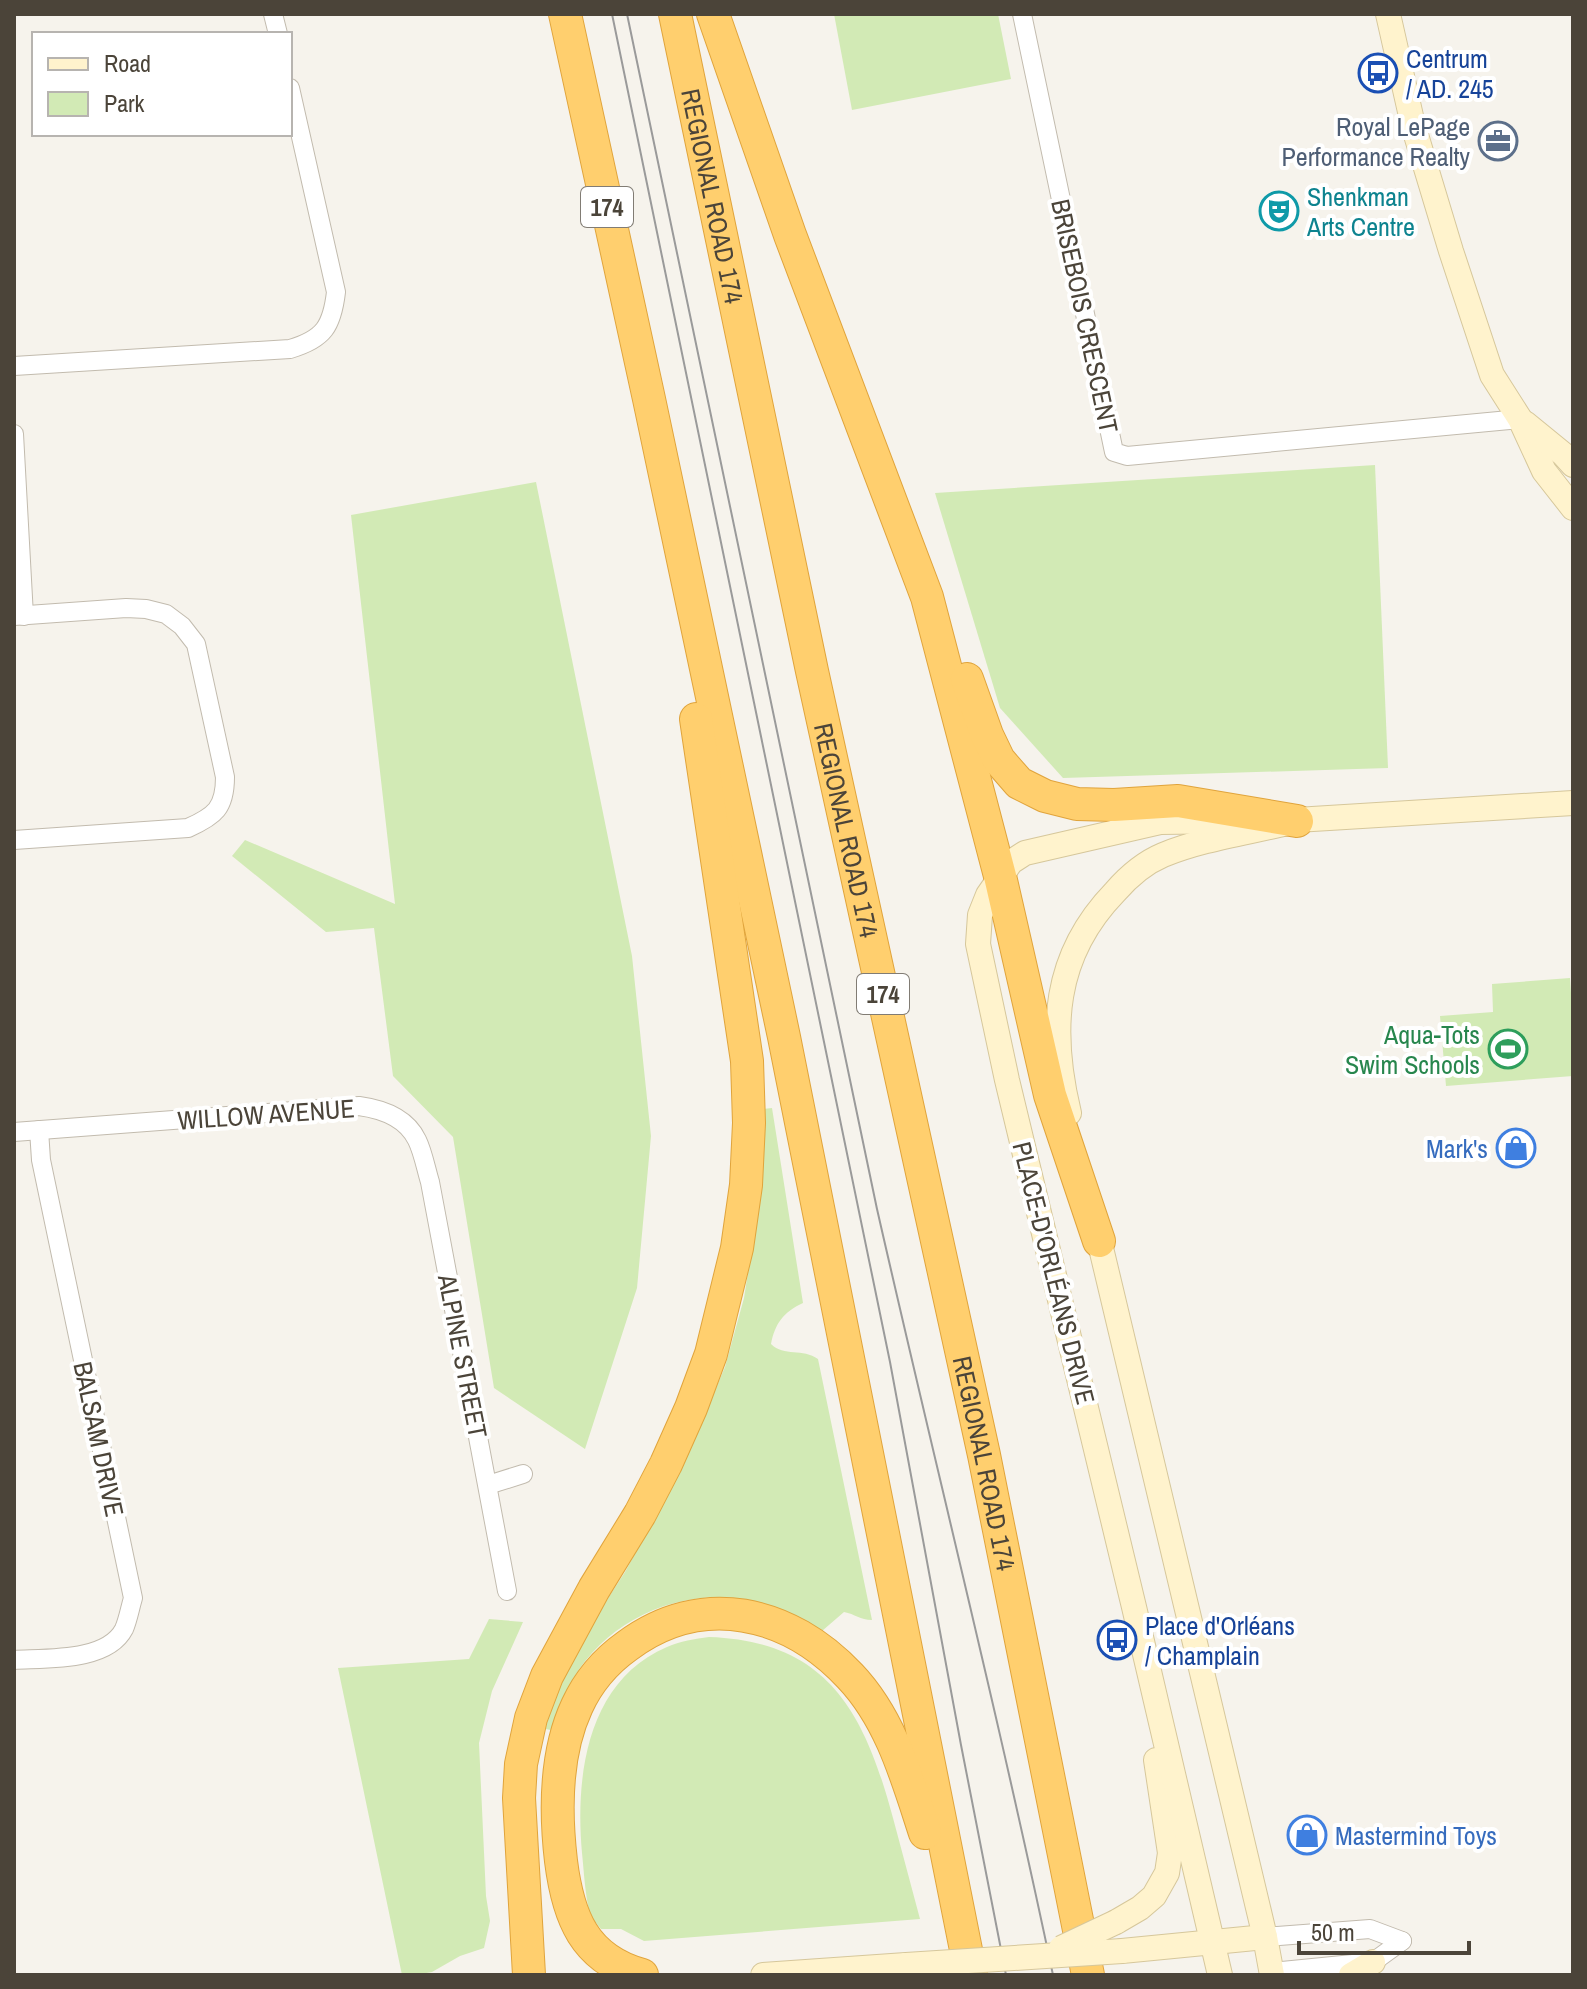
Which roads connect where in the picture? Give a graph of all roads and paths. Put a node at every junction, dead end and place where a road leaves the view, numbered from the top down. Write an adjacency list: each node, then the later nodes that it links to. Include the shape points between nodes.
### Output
1 (565, 14): 8 (highway, 174)
2 (675, 14): 38 (highway, REGIONAL ROAD 174 / 174, via 984,1455)
3 (713, 14): 13 (highway)
4 (1022, 14): 9 (street, BRISEBOIS CRESCENT, via 1114,452 1127,456)
5 (1388, 14): 9 (main road, via 1413,125 1451,251 1492,375)
6 (292, 97): 7 (street, via 336,292 324,332 309,344 290,349)
7 (14, 366)
8 (649, 399): 33 (highway, via 747,1061 746,1185 711,1354 691,1408 640,1514 547,1676 531,1718 519,1798); 37 (highway, 174, via 787,1053)
9 (1520, 419): 11 (main road); 12 (main road, via 1544,471)
10 (14, 434): 14 (street)
11 (1573, 465)
12 (1573, 508)
13 (927, 597): 16 (highway, via 957,654 999,760 1019,783 1077,804 1178,801); 18 (highway)
14 (19, 616): 17 (street, via 146,609 166,614 182,626 196,644 225,792 207,820 188,828)
15 (1573, 803): 16 (main road, PLACE-D'ORLÉANS DRIVE)
16 (1297, 821): 18 (main road, PLACE-D'ORLÉANS DRIVE, via 1160,822 1025,853); 22 (main road, PLACE-D'ORLÉANS DRIVE, via 1161,856 1129,876 1083,931 1067,965 1060,1001 1060,1051)
17 (14, 840)
18 (1000, 876): 22 (highway, via 1050,1095); 26 (main road, PLACE-D'ORLÉANS DRIVE, via 980,915 978,944)
19 (39, 1130): 20 (street, WILLOW AVENUE); 21 (street, WILLOW AVENUE, via 359,1106 381,1109 417,1138); 27 (street, BALSAM DRIVE, via 47,1191 133,1598 124,1630 106,1647 81,1656)
20 (14, 1132)
21 (439, 1227): 24 (street, ALPINE STREET)
22 (1099, 1241): 28 (main road, PLACE-D'ORLÉANS DRIVE)
23 (523, 1474): 24 (street)
24 (488, 1485): 25 (street, ALPINE STREET)
25 (507, 1591)
26 (1134, 1607): 29 (main road, PLACE-D'ORLÉANS DRIVE); 30 (main road, bridge, via 1170,1853 1167,1873 1140,1908)
27 (14, 1660)
28 (1265, 1937): 29 (main road); 31 (street, via 1370,1929 1402,1941); 32 (main road, PLACE-D'ORLÉANS DRIVE)
29 (1213, 1943): 30 (main road, bridge); 39 (main road, PLACE-D'ORLÉANS DRIVE)
30 (1044, 1956): 35 (main road, bridge)
31 (1373, 1962): 32 (street); 40 (main road)
32 (1266, 1974)
33 (529, 1975)
34 (642, 1975): 36 (highway, via 610,1963 592,1947 569,1903 558,1803 566,1738 577,1706 617,1653 670,1621 726,1613 801,1635 868,1698 903,1766 927,1838)
35 (763, 1975)
36 (955, 1975)
37 (971, 1975)
38 (1088, 1975)
39 (1220, 1975)
40 (1351, 1975)

